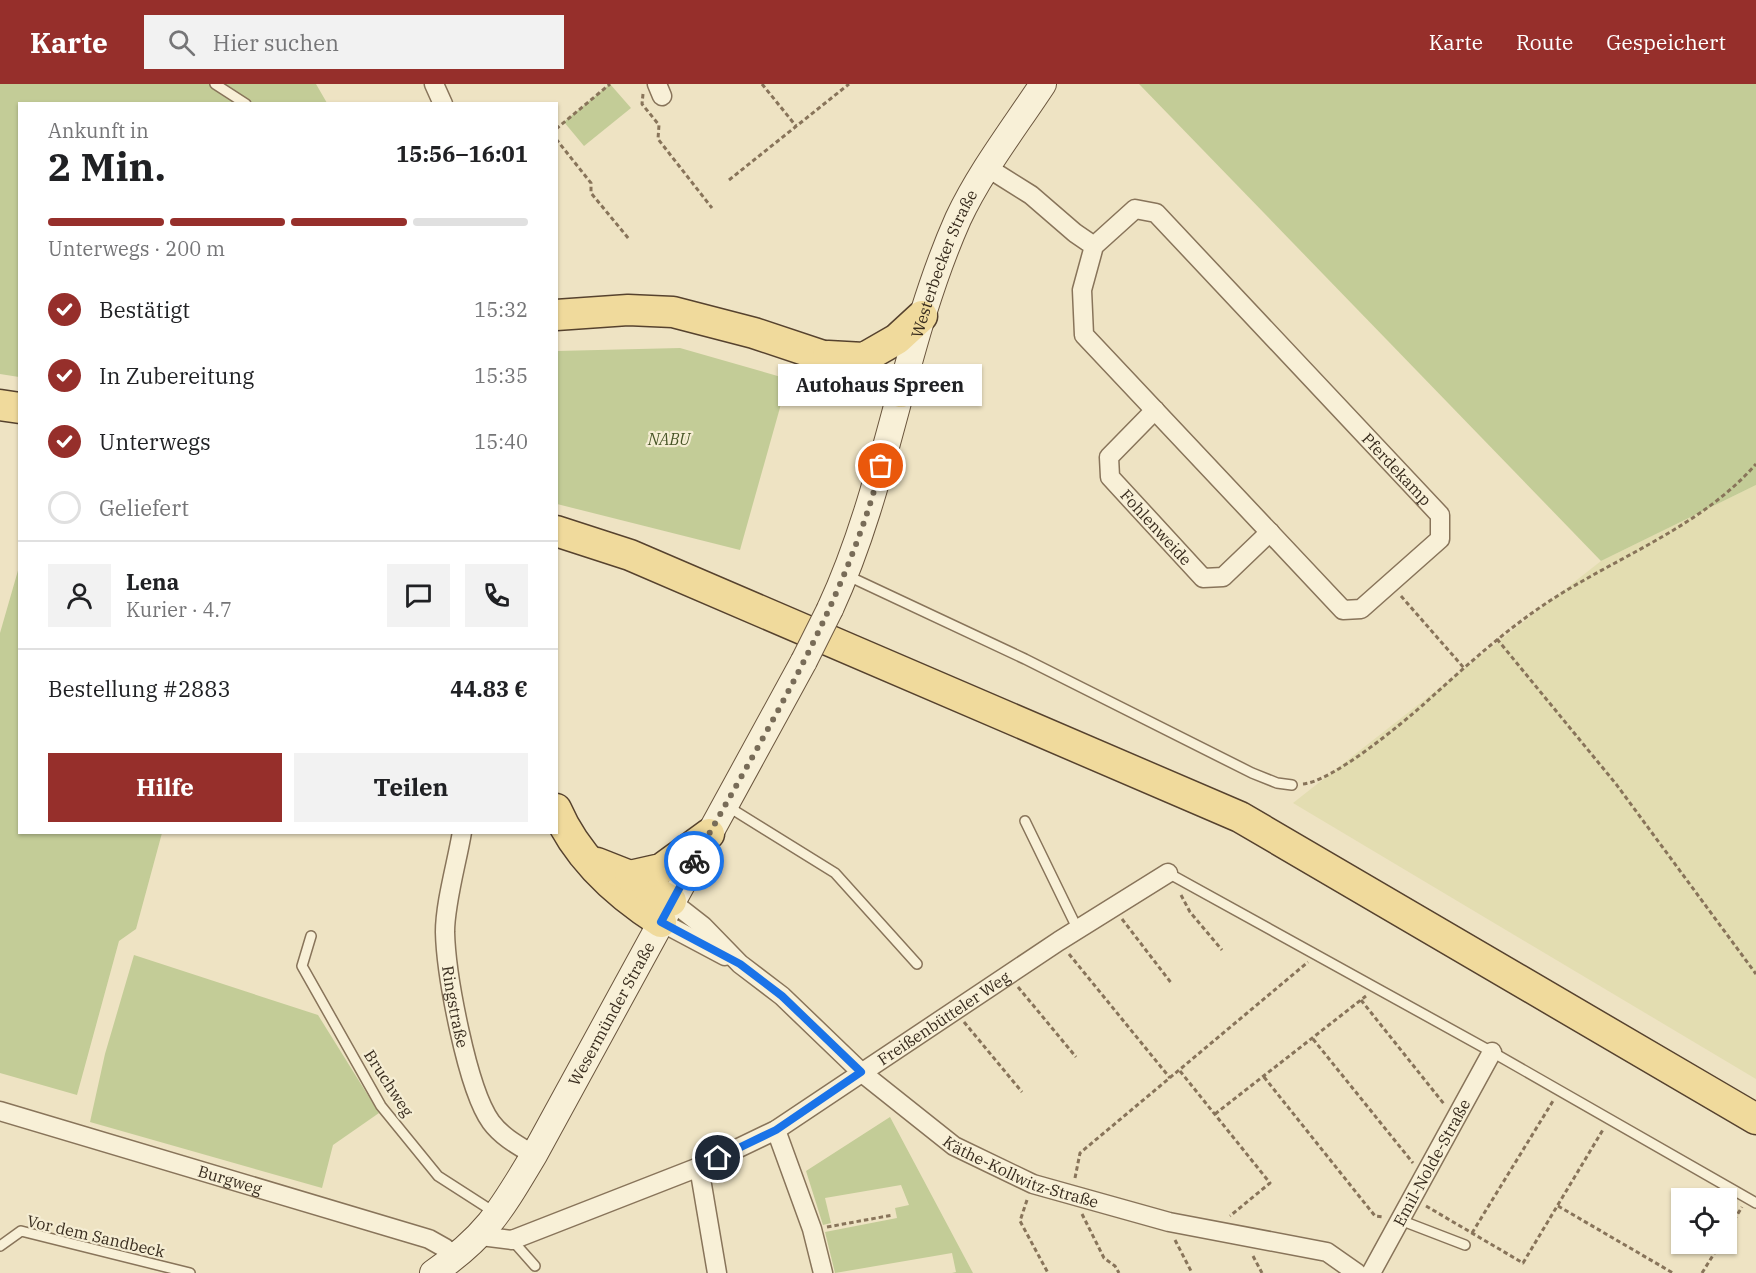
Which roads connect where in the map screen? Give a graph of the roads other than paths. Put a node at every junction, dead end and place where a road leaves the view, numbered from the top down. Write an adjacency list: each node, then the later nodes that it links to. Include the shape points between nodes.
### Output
1 (215, 84): 4 (lane)
2 (434, 84): 5 (street)
3 (1043, 84): 6 (street, Westerbecker Straße)
4 (243, 102)
5 (442, 102)
6 (988, 168): 7 (street, via 1031,195); 9 (street, Westerbecker Straße, via 959,218)
7 (1094, 246): 15 (street, Pferdekamp, via 1082,290 1084,335); 16 (street, Pferdekamp, via 1135,209 1156,213 1440,514 1440,539 1361,609 1343,610)
8 (558, 315): 10 (main road, via 628,310 673,312)
9 (922, 316): 11 (main road, via 897,339); 12 (street, Westerbecker Straße)
10 (823, 356): 11 (main road); 12 (main road, via 872,382)
11 (864, 358): 12 (main road, via 879,360)
12 (903, 385): 18 (street, Westerbecker Straße, via 876,487)
13 (0, 405): 14 (main road)
14 (18, 408)
15 (1155, 410): 16 (street, Pferdekamp); 16 (street, Fohlenweide, via 1109,457 1110,477 1203,578 1223,577)
16 (1270, 532)
17 (558, 533): 36 (main road, via 630,555 1240,817)
18 (846, 575): 19 (street, Westerbecker Straße, bridge); 20 (lane, via 1252,773)
19 (804, 661): 21 (street, Wesermünder Straße)
20 (1292, 785)
21 (725, 805): 25 (street, Wesermünder Straße); 32 (lane, via 835,873)
22 (558, 813): 26 (main road)
23 (1025, 821): 30 (lane)
24 (462, 834): 38 (street, Ringstraße, via 445,931 456,1012 472,1083 502,1135)
25 (709, 834): 28 (main road, via 661,869); 29 (street, Wesermünder Straße)
26 (590, 861): 28 (main road); 29 (main road, via 612,887)
27 (1168, 873): 30 (street, Freißenbütteler Weg); 33 (lane)
28 (630, 876): 29 (main road)
29 (666, 912): 34 (street, Käthe-Kollwitz-Straße, via 703,926); 38 (street, Wesermünder Straße)
30 (1078, 930): 34 (street, Freißenbütteler Weg)
31 (310, 936): 41 (lane, Bruchweg, via 302,966 381,1106 438,1176)
32 (917, 964)
33 (1492, 1052): 40 (lane); 42 (street, Emil-Nolde-Straße)
34 (861, 1072): 37 (street, Freißenbütteler Weg); 53 (street, Käthe-Kollwitz-Straße, via 954,1146 1033,1184 1169,1222 1327,1252)
35 (0, 1111): 47 (street, Burgweg, via 429,1239)
36 (1756, 1119)
37 (776, 1130): 39 (street, Freißenbütteler Weg); 52 (street, via 812,1229)
38 (534, 1155): 41 (street, Wesermünder Straße)
39 (699, 1167): 44 (street, Freißenbütteler Weg); 51 (street)
40 (1752, 1200)
41 (498, 1215): 43 (street, Wesermünder Straße)
42 (1400, 1220): 46 (lane); 54 (street, Emil-Nolde-Straße)
43 (481, 1236): 44 (street, Freißenbütteler Weg); 47 (street, Wesermünder Straße)
44 (512, 1240): 48 (lane)
45 (0, 1245): 49 (lane, Vor dem Sandbeck, via 21,1231)
46 (1465, 1245)
47 (454, 1258): 50 (street, Wesermünder Straße)
48 (535, 1266)
49 (190, 1273)
50 (433, 1273)
51 (717, 1273)
52 (823, 1273)
53 (1357, 1273)
54 (1371, 1273)

